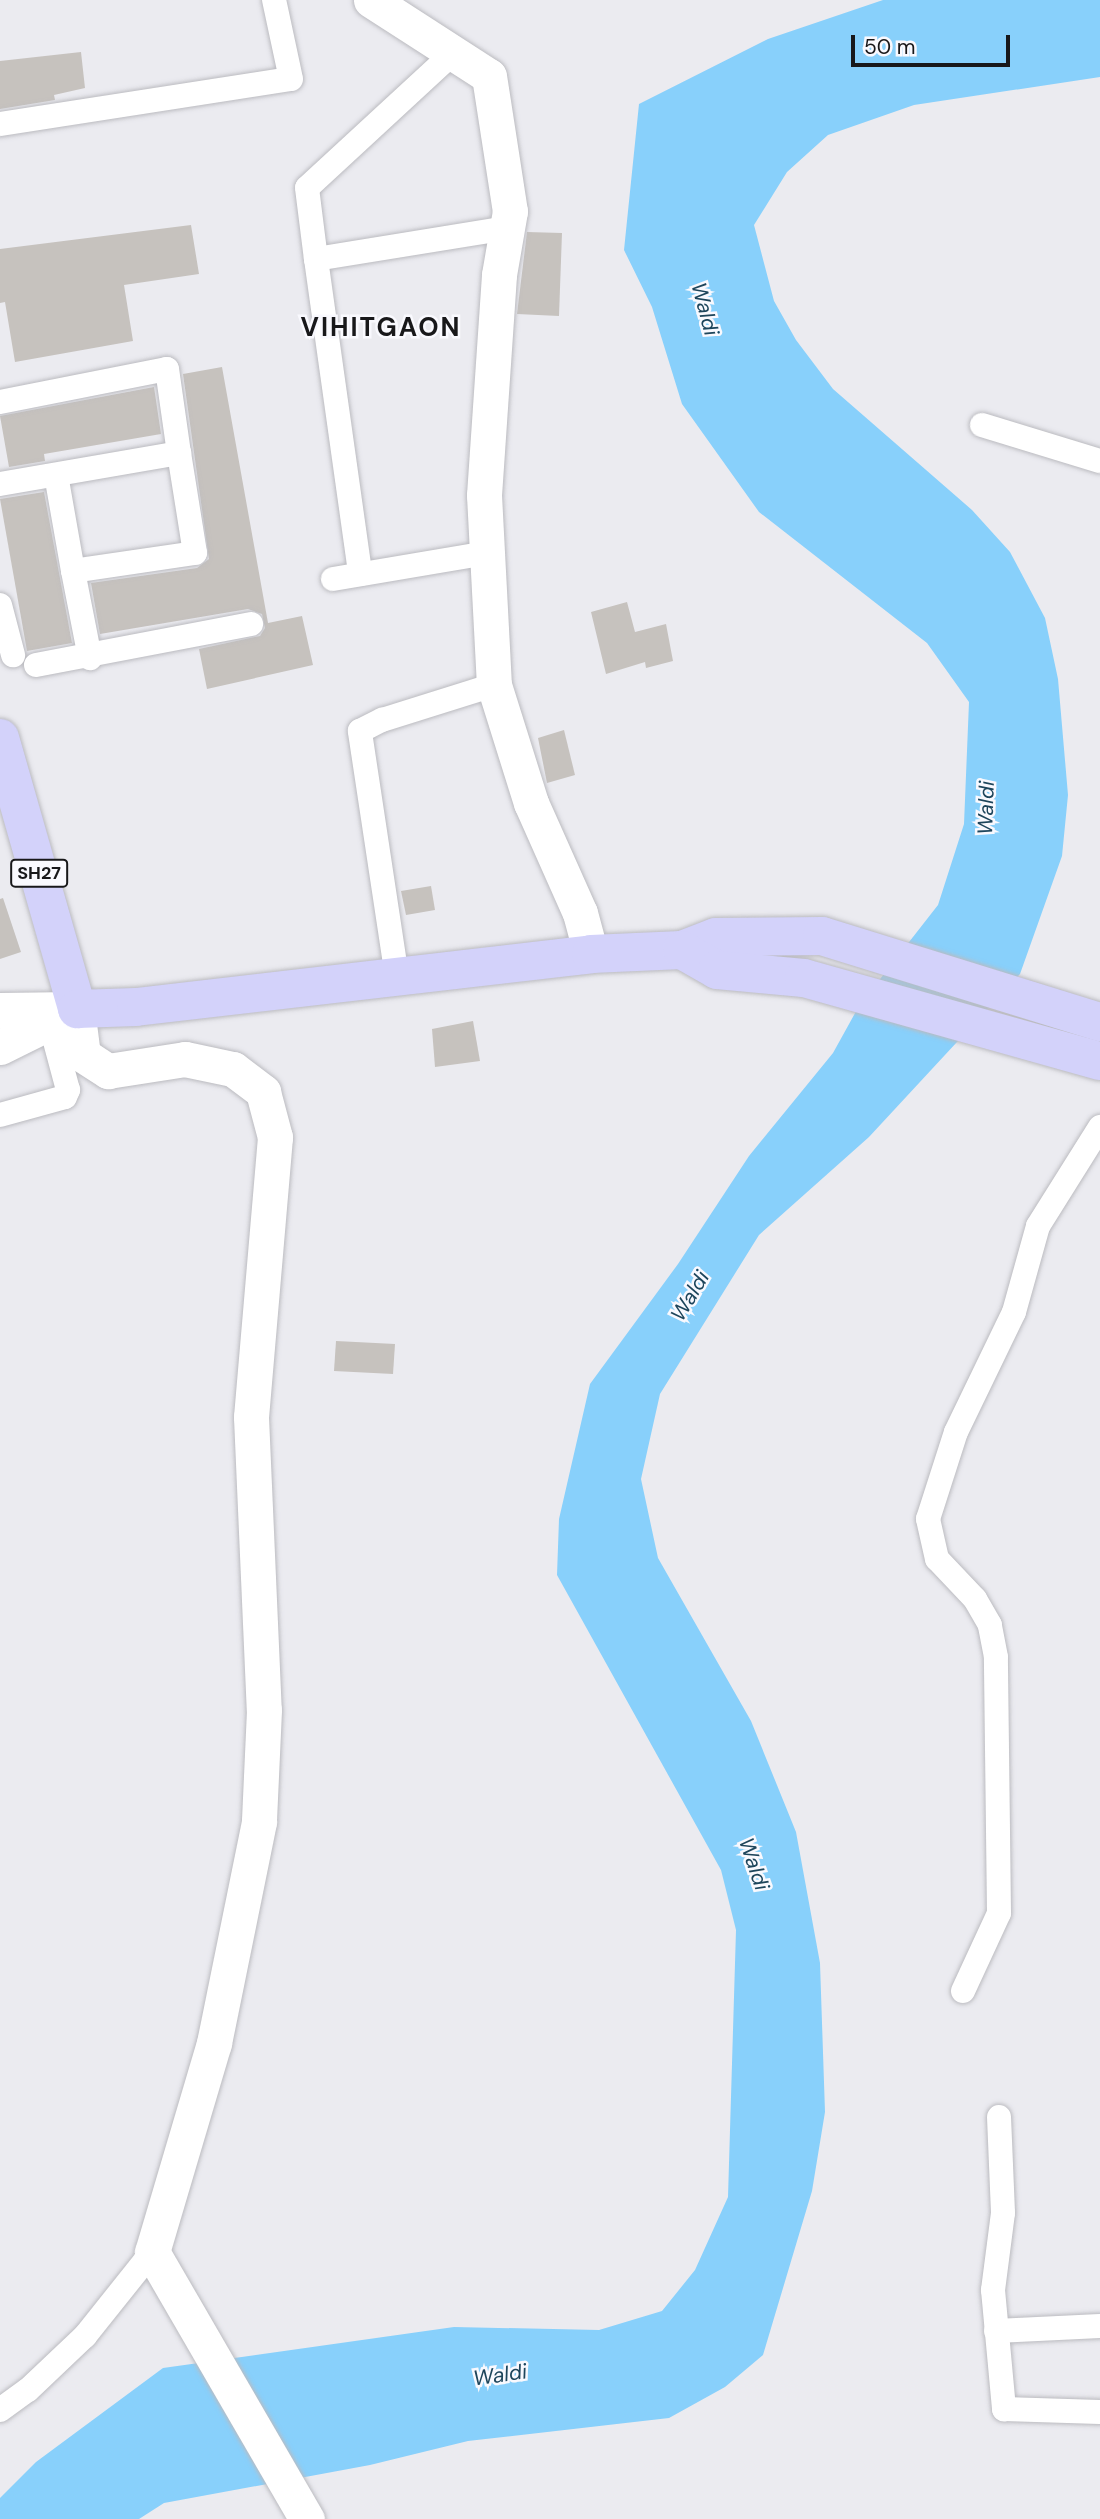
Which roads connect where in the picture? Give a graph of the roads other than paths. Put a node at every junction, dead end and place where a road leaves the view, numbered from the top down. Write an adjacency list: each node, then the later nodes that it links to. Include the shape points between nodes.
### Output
1 (274, 0): 4 (street, via 291,79)
2 (371, 0): 3 (street)
3 (452, 54): 5 (street, via 489,76 507,177); 6 (street, via 307,188)
4 (0, 124)
5 (507, 228): 6 (street); 13 (street, via 499,275 484,495)
6 (316, 258): 15 (street)
7 (0, 402): 9 (street, via 167,369)
8 (982, 425): 10 (street)
9 (179, 453): 11 (street); 14 (street, via 195,553)
10 (1100, 461)
11 (56, 475): 12 (street); 14 (street)
12 (0, 484)
13 (487, 553): 15 (street); 22 (street)
14 (73, 571): 20 (street)
15 (360, 574): 16 (street)
16 (334, 579)
17 (0, 606): 19 (street)
18 (251, 624): 20 (street)
19 (13, 655)
20 (90, 657): 21 (street)
21 (36, 665)
22 (494, 685): 25 (street, via 531,803 580,913); 26 (street, via 360,731)
23 (0, 738): 28 (main road, SH27)
24 (682, 950): 25 (main road); 29 (main road, via 716,937 822,936); 31 (main road, via 717,970 804,978)
25 (591, 954): 26 (main road)
26 (397, 976): 28 (main road)
27 (0, 1010): 28 (street)
28 (63, 1016): 30 (street); 32 (street, via 65,1097); 36 (street, via 83,1055 108,1071 185,1059 233,1069 263,1093 275,1137 251,1418 264,1710 259,1822 214,2042)
29 (1100, 1022)
30 (0, 1047)
31 (1100, 1060)
32 (0, 1115)
33 (1100, 1127): 34 (street, via 1038,1226 1014,1312 956,1432 928,1519 937,1559 975,1599 990,1625 996,1657 999,1913)
34 (963, 1991)
35 (999, 2117): 38 (street, via 1003,2213 993,2290)
36 (152, 2252): 39 (street, via 85,2336); 41 (street)
37 (1100, 2326): 38 (street)
38 (996, 2331): 40 (street, via 1004,2409)
39 (0, 2410)
40 (1100, 2412)
41 (307, 2519)

